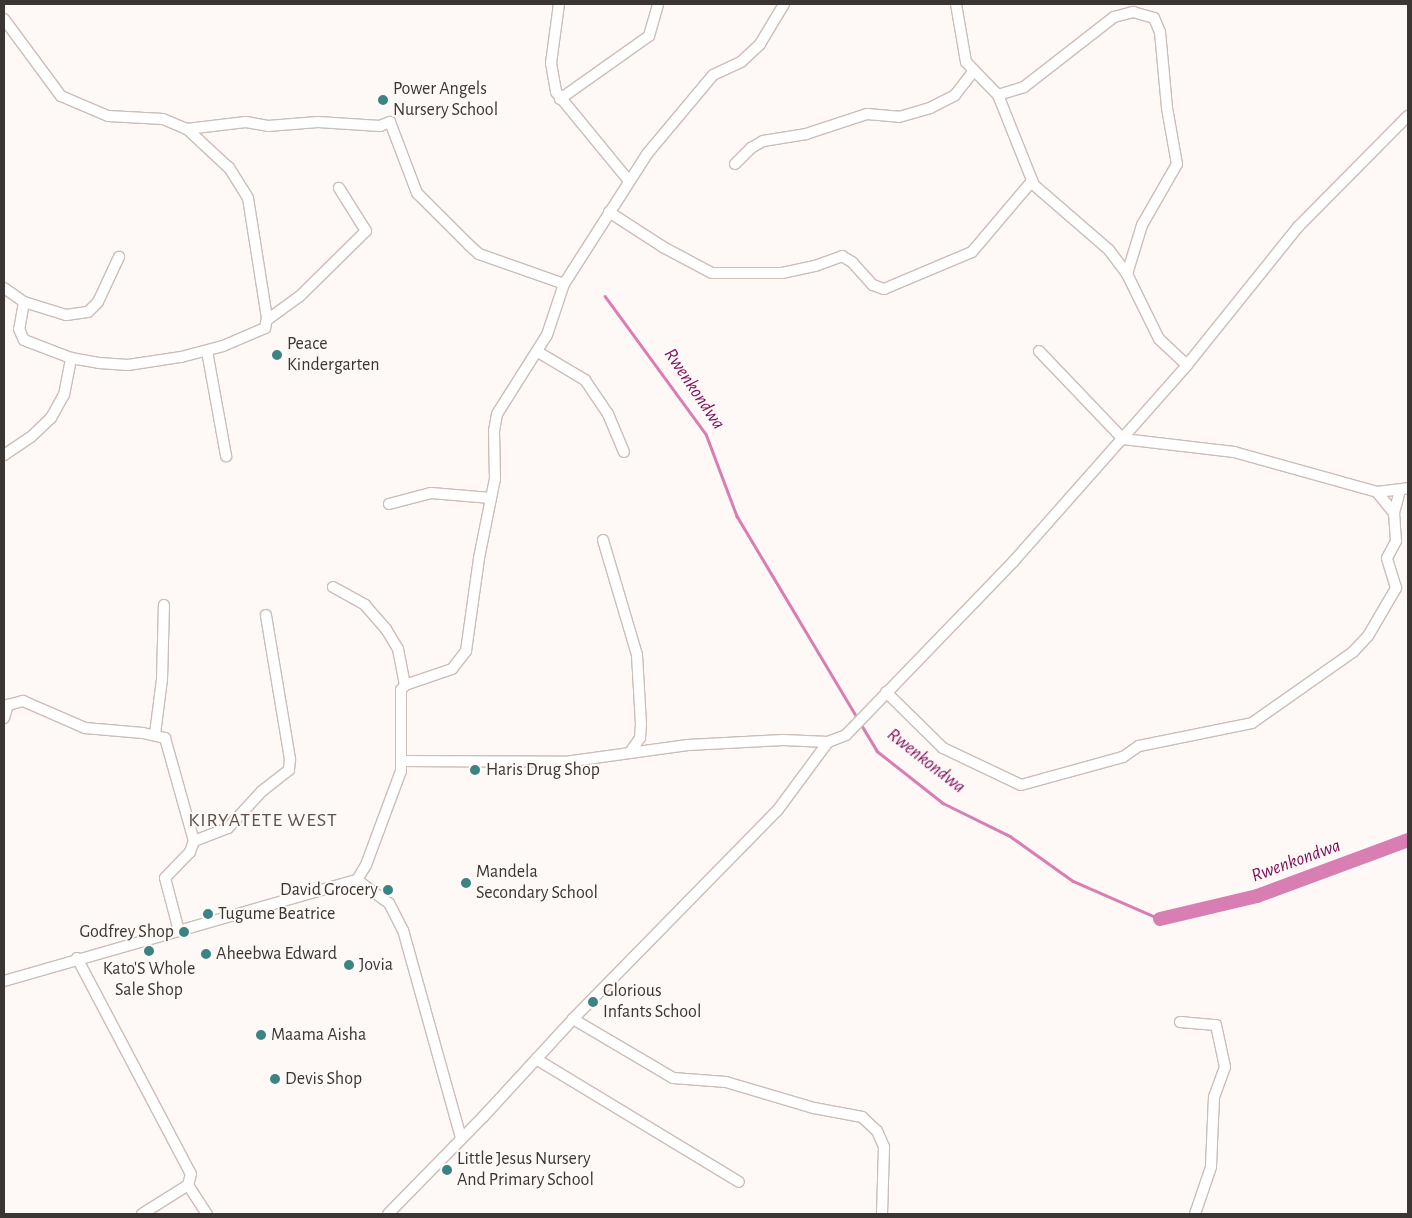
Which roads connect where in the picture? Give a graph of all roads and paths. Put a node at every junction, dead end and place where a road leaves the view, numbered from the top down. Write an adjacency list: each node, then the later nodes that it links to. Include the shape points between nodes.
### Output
1 (559, 4): 8 (street, via 551,63)
2 (658, 4): 8 (street, via 650,36)
3 (784, 4): 12 (street, via 760,44 741,62 713,74 665,131)
4 (956, 4): 6 (street, via 962,51)
5 (4, 18): 10 (street, via 58,92 69,102 108,116 163,119)
6 (973, 72): 7 (street, via 990,84); 11 (street, via 955,95 930,108 899,117 866,114 806,134 763,141 750,148)
7 (998, 95): 13 (street); 17 (street, via 1024,87 1114,17 1133,12 1154,18 1160,32 1167,108 1178,164 1142,225)
8 (560, 100): 12 (street)
9 (1408, 116): 26 (street, via 1298,227)
10 (187, 129): 18 (street, via 246,122 268,126 318,122 380,126 390,122 417,193 469,246 479,254); 21 (street, via 229,168 244,190 252,216)
11 (735, 164)
12 (629, 181): 15 (street)
13 (1032, 181): 15 (street, via 972,252 884,288 873,285 842,256 815,266 782,272 712,273); 17 (street, via 1065,214 1101,242)
14 (339, 188): 21 (street, via 366,231 299,298)
15 (608, 212): 18 (street)
16 (119, 257): 20 (street, via 98,302 88,312 66,315)
17 (1127, 274): 26 (street, via 1159,339)
18 (564, 284): 24 (street)
19 (4, 288): 20 (street)
20 (24, 302): 25 (street, via 19,330 21,338)
21 (267, 320): 22 (street, via 260,331)
22 (207, 351): 25 (street, via 128,365); 30 (street)
23 (1039, 351): 27 (street)
24 (538, 352): 28 (street, via 585,380 608,414); 33 (street, via 494,422 496,466)
25 (71, 358): 29 (street, via 64,395 52,418)
26 (1186, 365): 27 (street)
27 (1123, 439): 32 (street, via 1234,452); 41 (street, via 1013,562)
28 (624, 452)
29 (4, 455)
30 (226, 456)
31 (1404, 489): 32 (street); 35 (street)
32 (1377, 492): 35 (street)
33 (491, 498): 34 (street, via 431,493); 40 (street, via 466,651 452,669)
34 (389, 504)
35 (1394, 513): 41 (street, via 1396,541 1387,558 1396,588 1368,636 1352,652 1252,723 1139,746 1123,757 1021,785 943,748)
36 (603, 540): 45 (street, via 638,655 642,724 640,738)
37 (333, 587): 40 (street, via 365,606 386,629 398,649)
38 (164, 605): 43 (street, via 162,679)
39 (266, 615): 47 (street, via 290,759 289,770 262,791 228,828)
40 (406, 685): 46 (street, via 400,695)
41 (886, 692): 44 (street, via 846,735)
42 (4, 718): 43 (street, via 8,705 23,701 85,728)
43 (155, 734): 47 (street, via 165,738 168,744)
44 (828, 742): 45 (street, via 783,740); 52 (street, via 777,811)
45 (631, 751): 46 (street, via 565,762)
46 (401, 761): 48 (street, via 401,771 366,865)
47 (194, 840): 49 (street, via 190,852 165,878)
48 (357, 880): 49 (street); 55 (street, via 389,903 403,930)
49 (179, 931): 50 (street)
50 (77, 958): 51 (street); 57 (street, via 190,1174)
51 (4, 981)
52 (573, 1019): 54 (street); 61 (street, via 673,1078 726,1082 814,1108 862,1117 877,1130 884,1147)
53 (1180, 1022): 62 (street, via 1216,1025 1225,1067 1214,1097 1211,1167)
54 (536, 1059): 55 (street); 56 (street)
55 (461, 1138): 60 (street)
56 (739, 1182)
57 (188, 1185): 58 (street); 59 (street)
58 (142, 1214)
59 (208, 1214)
60 (388, 1214)
61 (882, 1214)
62 (1195, 1214)

